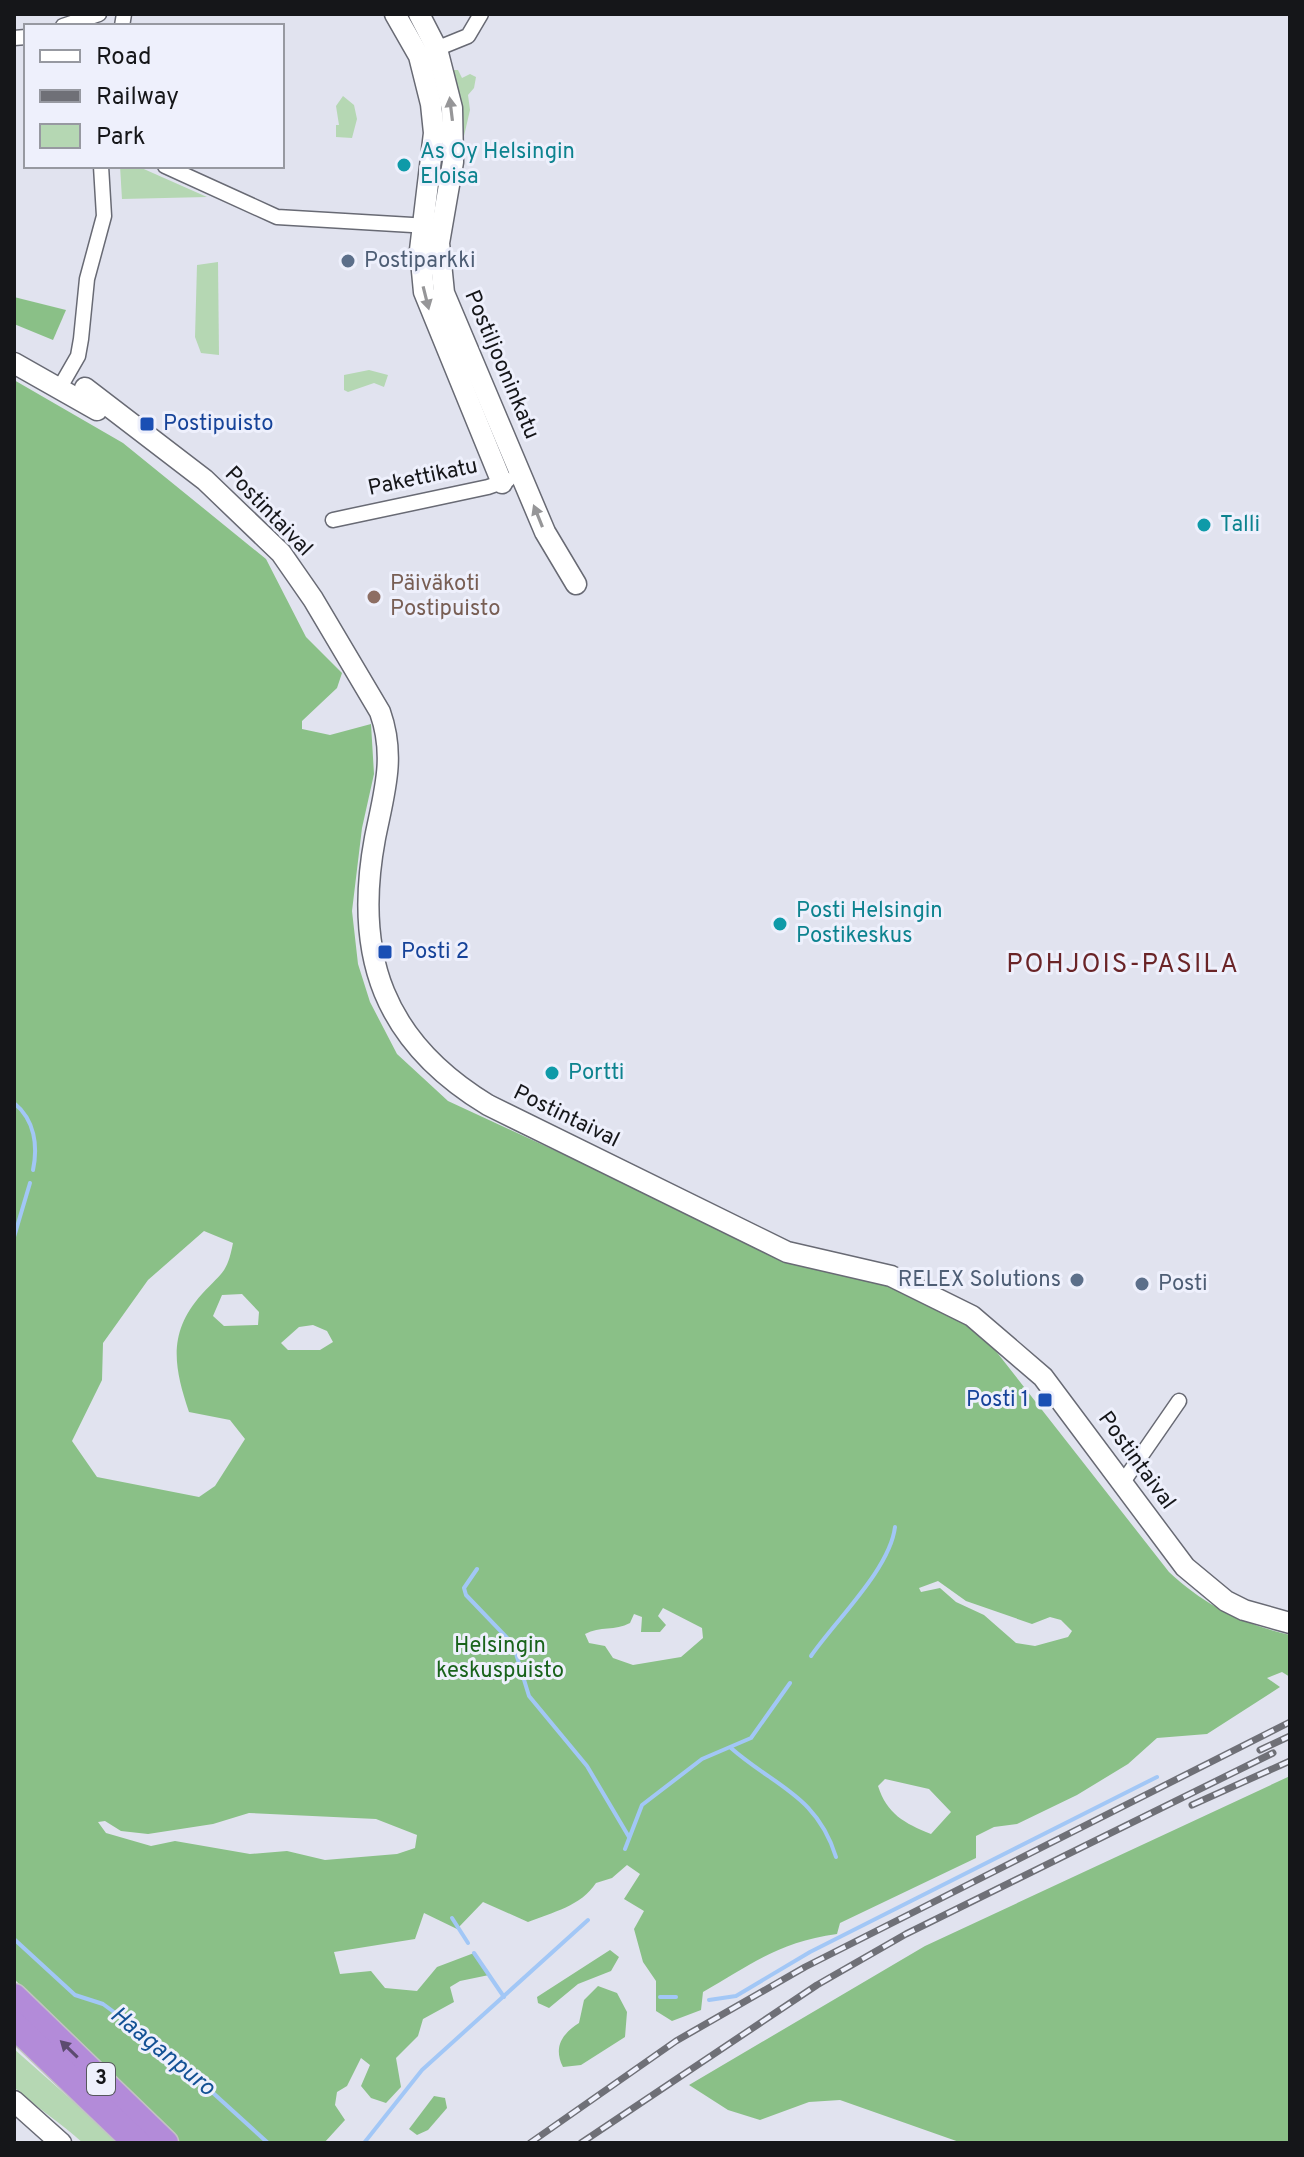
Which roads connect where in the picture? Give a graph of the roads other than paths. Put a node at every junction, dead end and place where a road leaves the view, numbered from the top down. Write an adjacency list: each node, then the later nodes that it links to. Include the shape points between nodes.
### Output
1 (99, 14): 5 (street)
2 (395, 14): 6 (street, Postiljooninkatu)
3 (419, 14): 6 (street, Postiljooninkatu)
4 (481, 14): 6 (street, via 468,36)
5 (69, 24)
6 (428, 52): 9 (street, Postiljooninkatu, via 448,83 454,136)
7 (101, 168): 12 (street, via 104,216 87,279 78,356)
8 (169, 168): 9 (street, via 277,217)
9 (431, 226): 15 (street, Postiljooninkatu, via 444,293); 16 (street, Postiljooninkatu, one-way to 16, via 421,271 429,311)
10 (14, 349): 12 (street, Postintaival)
11 (14, 363): 12 (street, Postintaival)
12 (63, 383): 13 (street, Postintaival); 14 (street, Postintaival)
13 (85, 388): 14 (street, Postintaival)
14 (127, 422): 20 (street, Postintaival, via 205,480 281,553 380,712 390,767 369,879 367,929 385,997 423,1056 500,1111 787,1252 891,1276 972,1316 1043,1377)
15 (521, 474): 16 (street, Pakettikatu); 18 (street, Postiljooninkatu, one-way to 15, via 555,554)
16 (502, 483): 17 (street, Pakettikatu)
17 (333, 520)
18 (576, 584)
19 (1179, 1401): 20 (street)
20 (1123, 1482): 21 (street, Postintaival, via 1185,1567 1205,1585 1244,1610)
21 (1290, 1623)
22 (14, 1997): 27 (highway, 3, one-way to 22)
23 (17, 2028): 26 (highway, 3)
24 (14, 2101): 25 (street)
25 (61, 2143)
26 (137, 2143)
27 (165, 2143)

